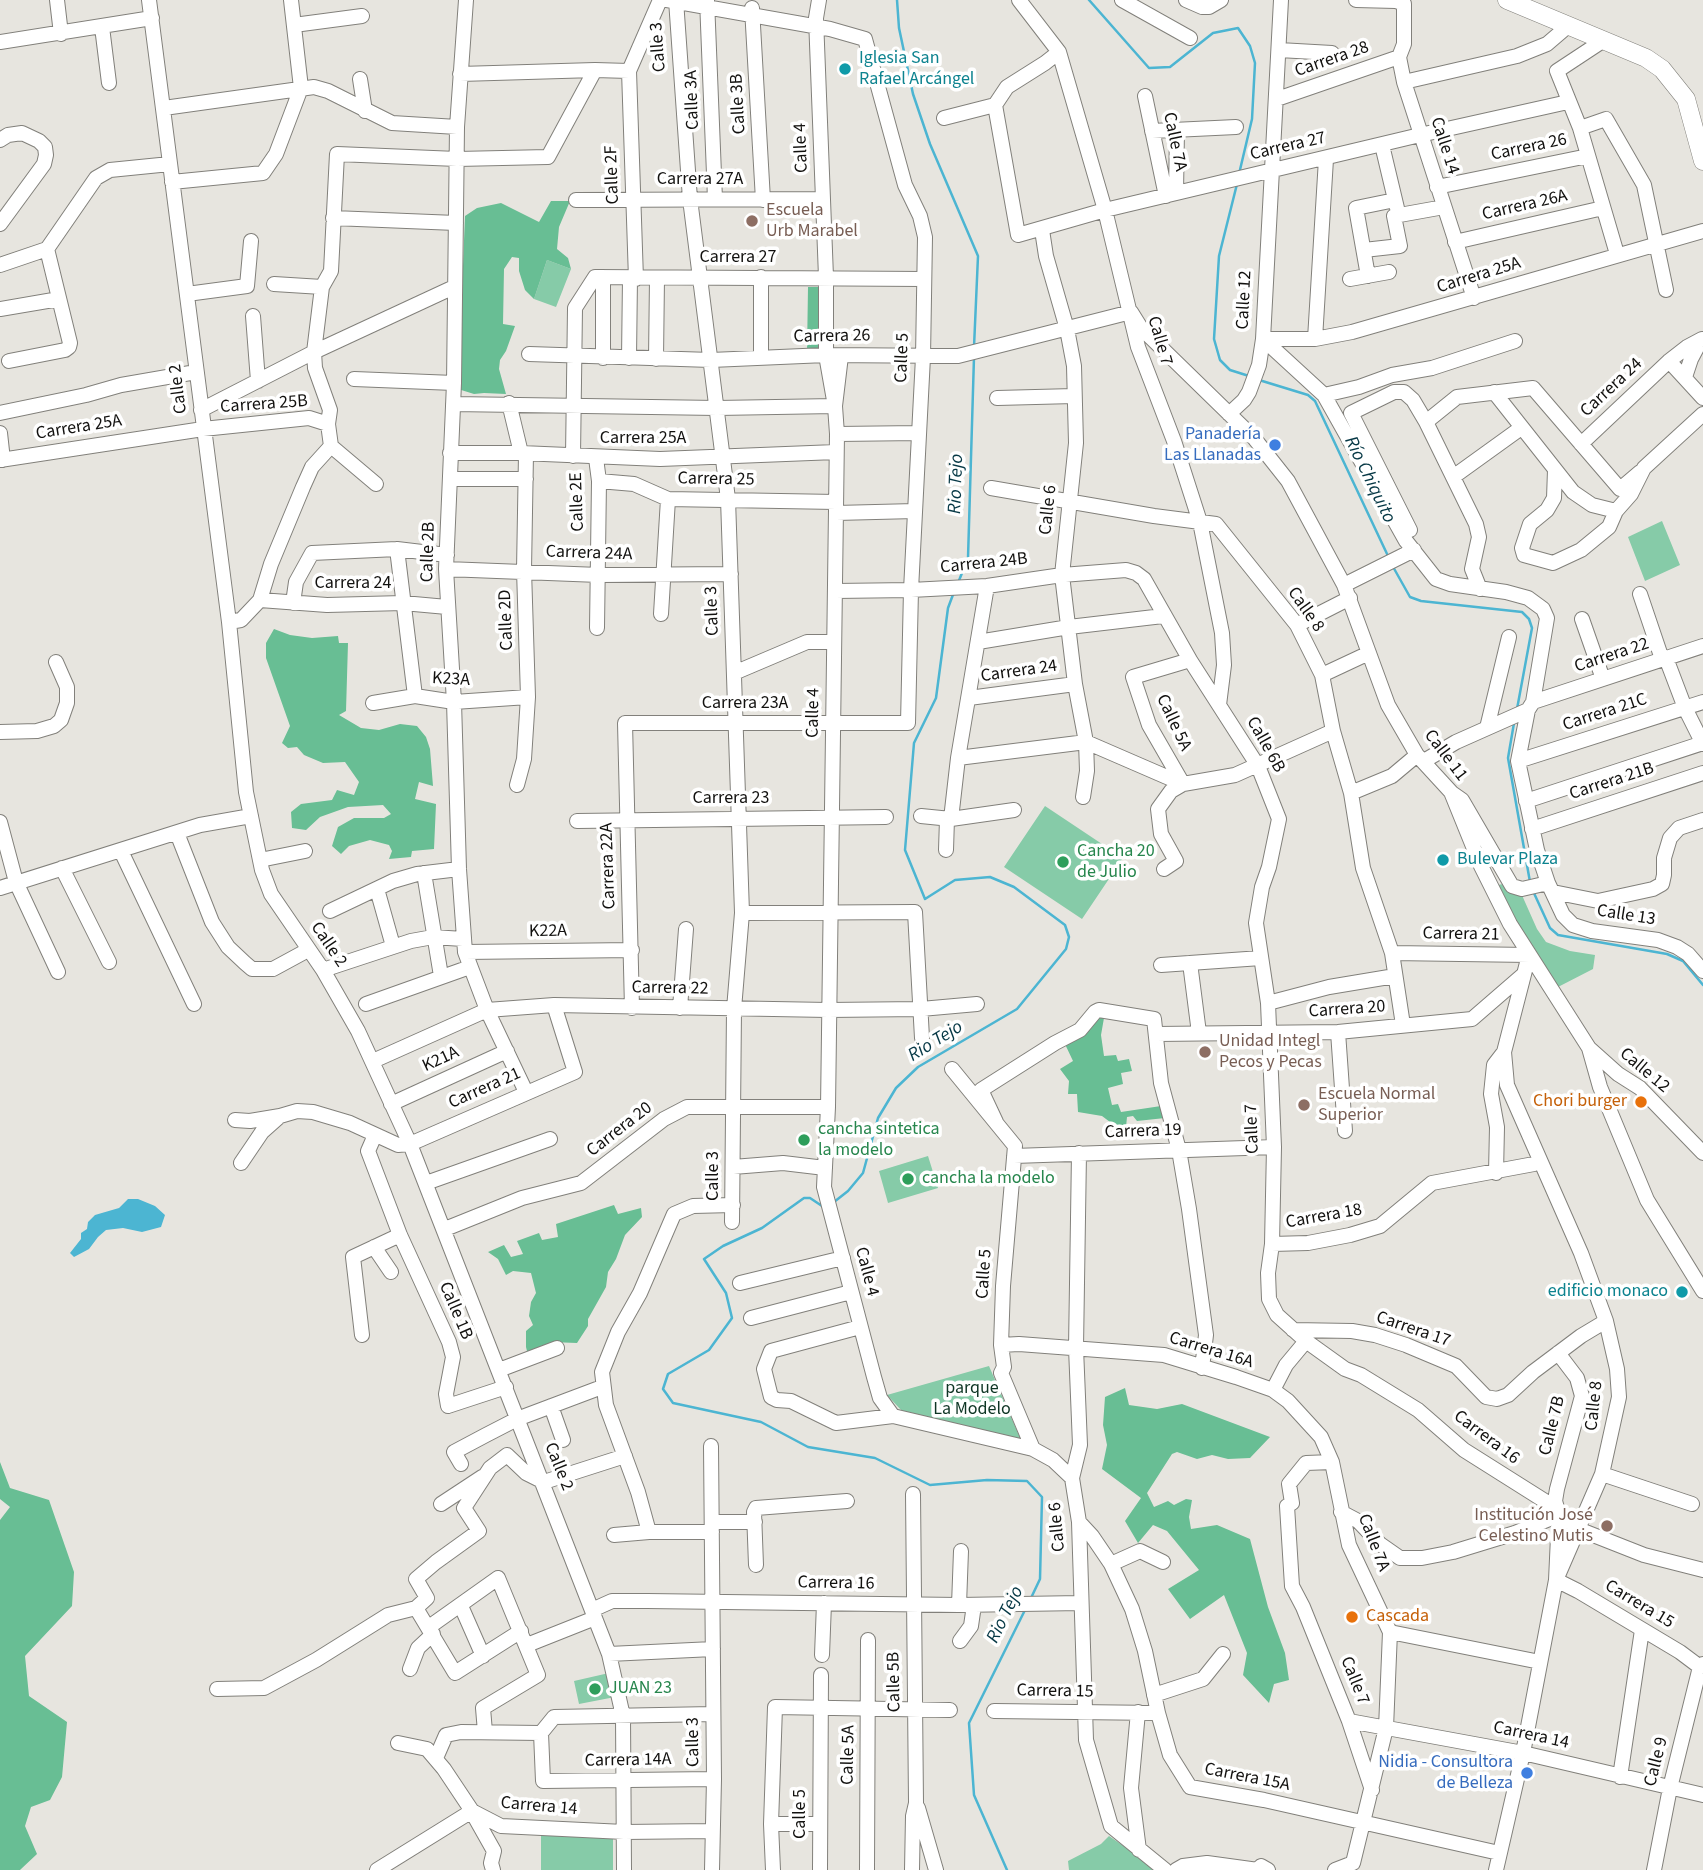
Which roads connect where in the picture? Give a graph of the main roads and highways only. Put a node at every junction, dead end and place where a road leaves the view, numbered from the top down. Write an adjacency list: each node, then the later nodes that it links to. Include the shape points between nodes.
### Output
1 (1507, 0): 2 (main road, via 1646,58 1662,69)
2 (1698, 118): 3 (main road)
3 (1703, 161)

